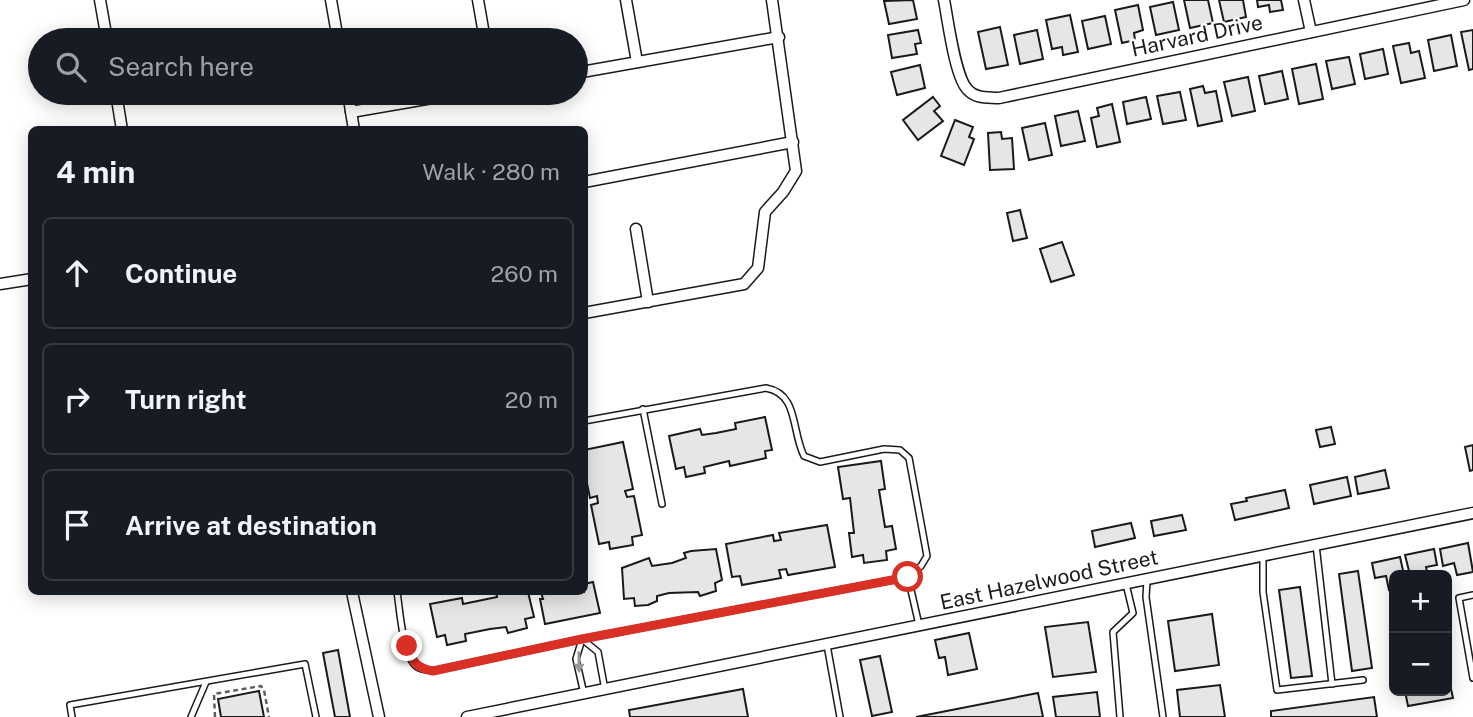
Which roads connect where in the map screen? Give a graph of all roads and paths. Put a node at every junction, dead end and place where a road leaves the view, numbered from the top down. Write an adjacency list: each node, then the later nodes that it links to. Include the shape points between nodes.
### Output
1 (100, 0): 9 (street)
2 (331, 0): 10 (street)
3 (478, 0): 11 (street)
4 (626, 0): 14 (street)
5 (772, 0): 13 (street)
6 (944, 0): 12 (street, Harvard Drive, via 959,77 967,90 979,97 999,98)
7 (1304, 0): 12 (street)
8 (1464, 0): 12 (street, Harvard Drive)
9 (105, 28)
10 (336, 28)
11 (483, 28)
12 (1311, 32)
13 (779, 37): 14 (street); 22 (street)
14 (637, 62): 15 (street)
15 (588, 71)
16 (118, 105): 20 (street)
17 (350, 105): 19 (street)
18 (392, 105): 19 (street)
19 (351, 112): 21 (street)
20 (121, 126)
21 (353, 126)
22 (793, 142): 23 (street); 27 (street, via 796,171 765,212 758,268 744,285)
23 (588, 181)
24 (636, 229): 27 (street)
25 (28, 280): 26 (street)
26 (0, 284)
27 (648, 302): 28 (street)
28 (588, 312)
29 (643, 410): 30 (lane); 31 (lane); 35 (lane, via 766,388 780,390 789,401 804,456 820,462 900,450 908,458 927,555)
30 (588, 420)
31 (662, 504)
32 (1473, 513): 33 (street, East Hazelwood Street)
33 (1316, 545): 34 (street, East Hazelwood Street); 47 (lane)
34 (1263, 556): 36 (street, East Hazelwood Street); 47 (lane, via 1263,592 1277,690)
35 (908, 577): 41 (lane); 42 (lane)
36 (1147, 580): 37 (street, East Hazelwood Street); 60 (lane)
37 (1126, 584): 41 (street, East Hazelwood Street); 59 (lane, via 1133,613 1112,632)
38 (353, 595): 56 (street)
39 (398, 595): 42 (lane, via 407,646 421,669 433,671)
40 (1473, 595): 44 (lane, via 1459,598)
41 (920, 626): 43 (street, East Hazelwood Street)
42 (582, 639): 48 (lane, via 598,652); 49 (lane, one-way to 49, via 576,659)
43 (827, 645): 48 (street, East Hazelwood Street); 58 (lane)
44 (1473, 678)
45 (1363, 680): 47 (lane)
46 (206, 681): 51 (lane, via 70,705); 52 (lane); 55 (lane, via 305,664)
47 (1332, 684)
48 (605, 690): 49 (street, East Hazelwood Street)
49 (583, 694): 50 (street, East Hazelwood Street)
50 (518, 712): 57 (street, East Hazelwood Street)
51 (72, 717)
52 (191, 717)
53 (215, 717): 54 (path, via 214,694 261,686)
54 (269, 717)
55 (316, 717)
56 (379, 717)
57 (467, 717)
58 (840, 717)
59 (1120, 717)
60 (1163, 717)

